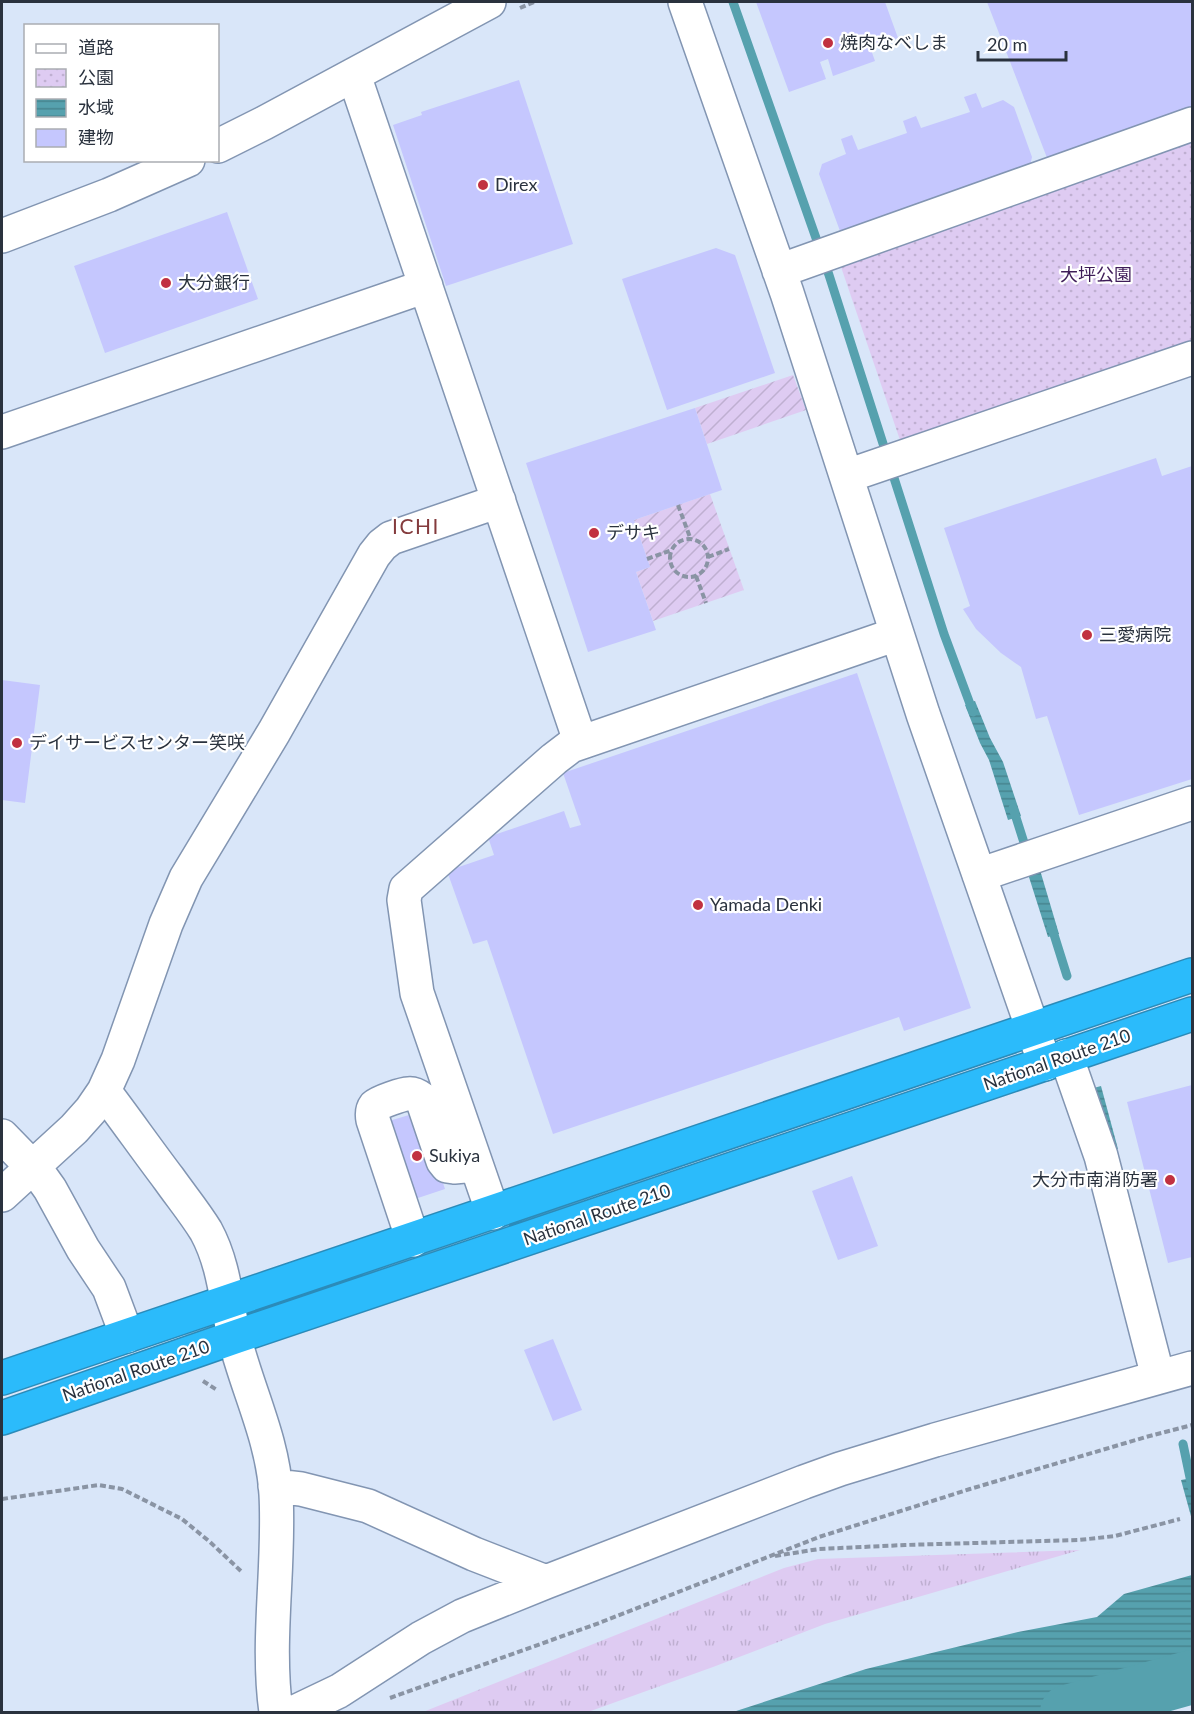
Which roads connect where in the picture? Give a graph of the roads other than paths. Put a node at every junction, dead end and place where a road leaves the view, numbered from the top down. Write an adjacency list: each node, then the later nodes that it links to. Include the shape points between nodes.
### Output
1 (489, 2): 3 (street)
2 (685, 2): 8 (street)
3 (354, 75): 5 (street); 9 (street)
4 (1192, 124): 8 (street)
5 (219, 145)
6 (183, 162): 7 (street)
7 (2, 236)
8 (792, 266): 12 (street)
9 (426, 286): 11 (street); 13 (street)
10 (1192, 358): 12 (street)
11 (2, 432)
12 (859, 471): 14 (street)
13 (499, 501): 15 (street); 22 (street, via 391,538 374,555 295,697 186,878)
14 (897, 634): 15 (street); 17 (street)
15 (580, 741): 24 (street, via 418,877 404,894 417,993)
16 (1192, 803): 17 (street)
17 (979, 875): 20 (street)
18 (1192, 975): 20 (highway, National Route 210)
19 (1192, 1014): 21 (highway, National Route 210)
20 (1033, 1030): 21 (street); 27 (highway, National Route 210)
21 (1056, 1060): 31 (highway, National Route 210); 33 (street, via 1101,1156)
22 (104, 1091): 25 (street, via 78,1124); 29 (street, via 198,1219 222,1271)
23 (2, 1136): 25 (street)
24 (476, 1165): 27 (street); 28 (street, via 447,1166 422,1099 416,1095 407,1093 374,1107 372,1120)
25 (33, 1167): 26 (street); 30 (street, via 109,1288)
26 (2, 1195)
27 (493, 1213): 28 (highway, National Route 210)
28 (413, 1240): 29 (highway, National Route 210)
29 (228, 1303): 30 (highway, National Route 210); 31 (street)
30 (127, 1336): 34 (highway, National Route 210)
31 (235, 1337): 35 (highway, National Route 210); 36 (street, via 267,1442)
32 (1192, 1368): 33 (street)
33 (1158, 1377): 37 (street, via 840,1469)
34 (2, 1378)
35 (2, 1418)
36 (275, 1486): 37 (street, via 368,1506); 38 (street, via 272,1640)
37 (546, 1582): 39 (street, via 439,1628 339,1691)
38 (276, 1713)
39 (295, 1713)

